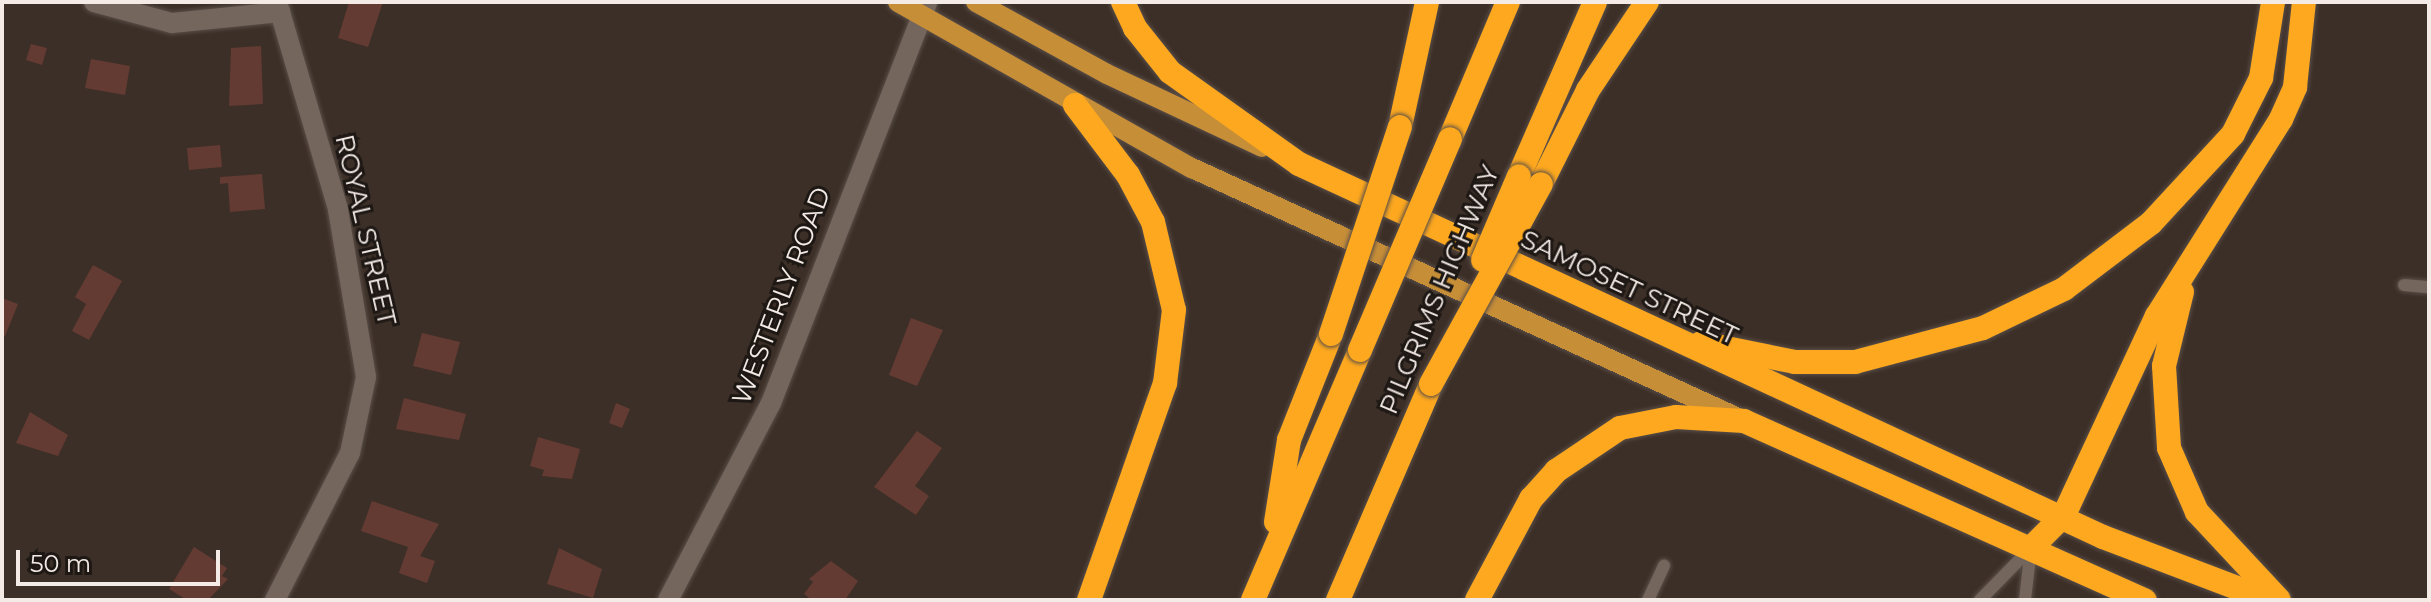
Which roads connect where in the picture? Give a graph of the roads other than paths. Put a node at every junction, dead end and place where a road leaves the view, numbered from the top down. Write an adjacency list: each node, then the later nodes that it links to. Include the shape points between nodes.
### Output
1 (94, 2): 11 (street, via 172,23)
2 (898, 2): 12 (main road)
3 (976, 2): 14 (main road, SAMOSET STREET, via 1107,74)
4 (1123, 2): 14 (highway, via 1170,72)
5 (1427, 2): 23 (highway, bridge, via 1400,127 1331,334 1289,440)
6 (1508, 2): 23 (highway, PILGRIMS HIGHWAY, bridge)
7 (1595, 2): 15 (highway, PILGRIMS HIGHWAY)
8 (1647, 2): 15 (highway)
9 (2273, 2): 19 (highway, via 2261,78 2233,134 2151,223 2064,289 1983,328 1855,362 1795,362)
10 (2304, 2): 16 (highway, via 2295,87)
11 (279, 7): 25 (street, ROYAL STREET, via 338,209 366,377 350,453)
12 (924, 9): 13 (main road); 26 (street, WESTERLY ROAD, via 760,427)
13 (1075, 105): 20 (main road, via 1406,270); 27 (highway, via 1128,175 1153,222 1174,310 1165,383)
14 (1299, 164): 19 (highway, SAMOSET STREET)
15 (1530, 180): 29 (highway, PILGRIMS HIGHWAY, bridge, via 1431,384)
16 (2188, 272): 21 (highway, via 2157,316); 36 (highway, via 2164,366 2169,448 2197,512)
17 (2404, 285): 18 (lane)
18 (2429, 287)
19 (1671, 338): 21 (highway, SAMOSET STREET)
20 (1744, 421): 22 (highway); 30 (highway, via 1650,420 1586,446 1531,499)
21 (2064, 515): 22 (highway); 35 (highway, SAMOSET STREET, via 2103,537)
22 (2031, 548): 32 (lane); 33 (lane); 34 (highway)
23 (1271, 558): 28 (highway, PILGRIMS HIGHWAY)
24 (1664, 566): 31 (lane)
25 (275, 600)
26 (668, 600)
27 (1089, 600)
28 (1253, 600)
29 (1338, 600)
30 (1477, 600)
31 (1648, 600)
32 (1980, 600)
33 (2025, 600)
34 (2145, 600)
35 (2269, 600)
36 (2279, 600)

